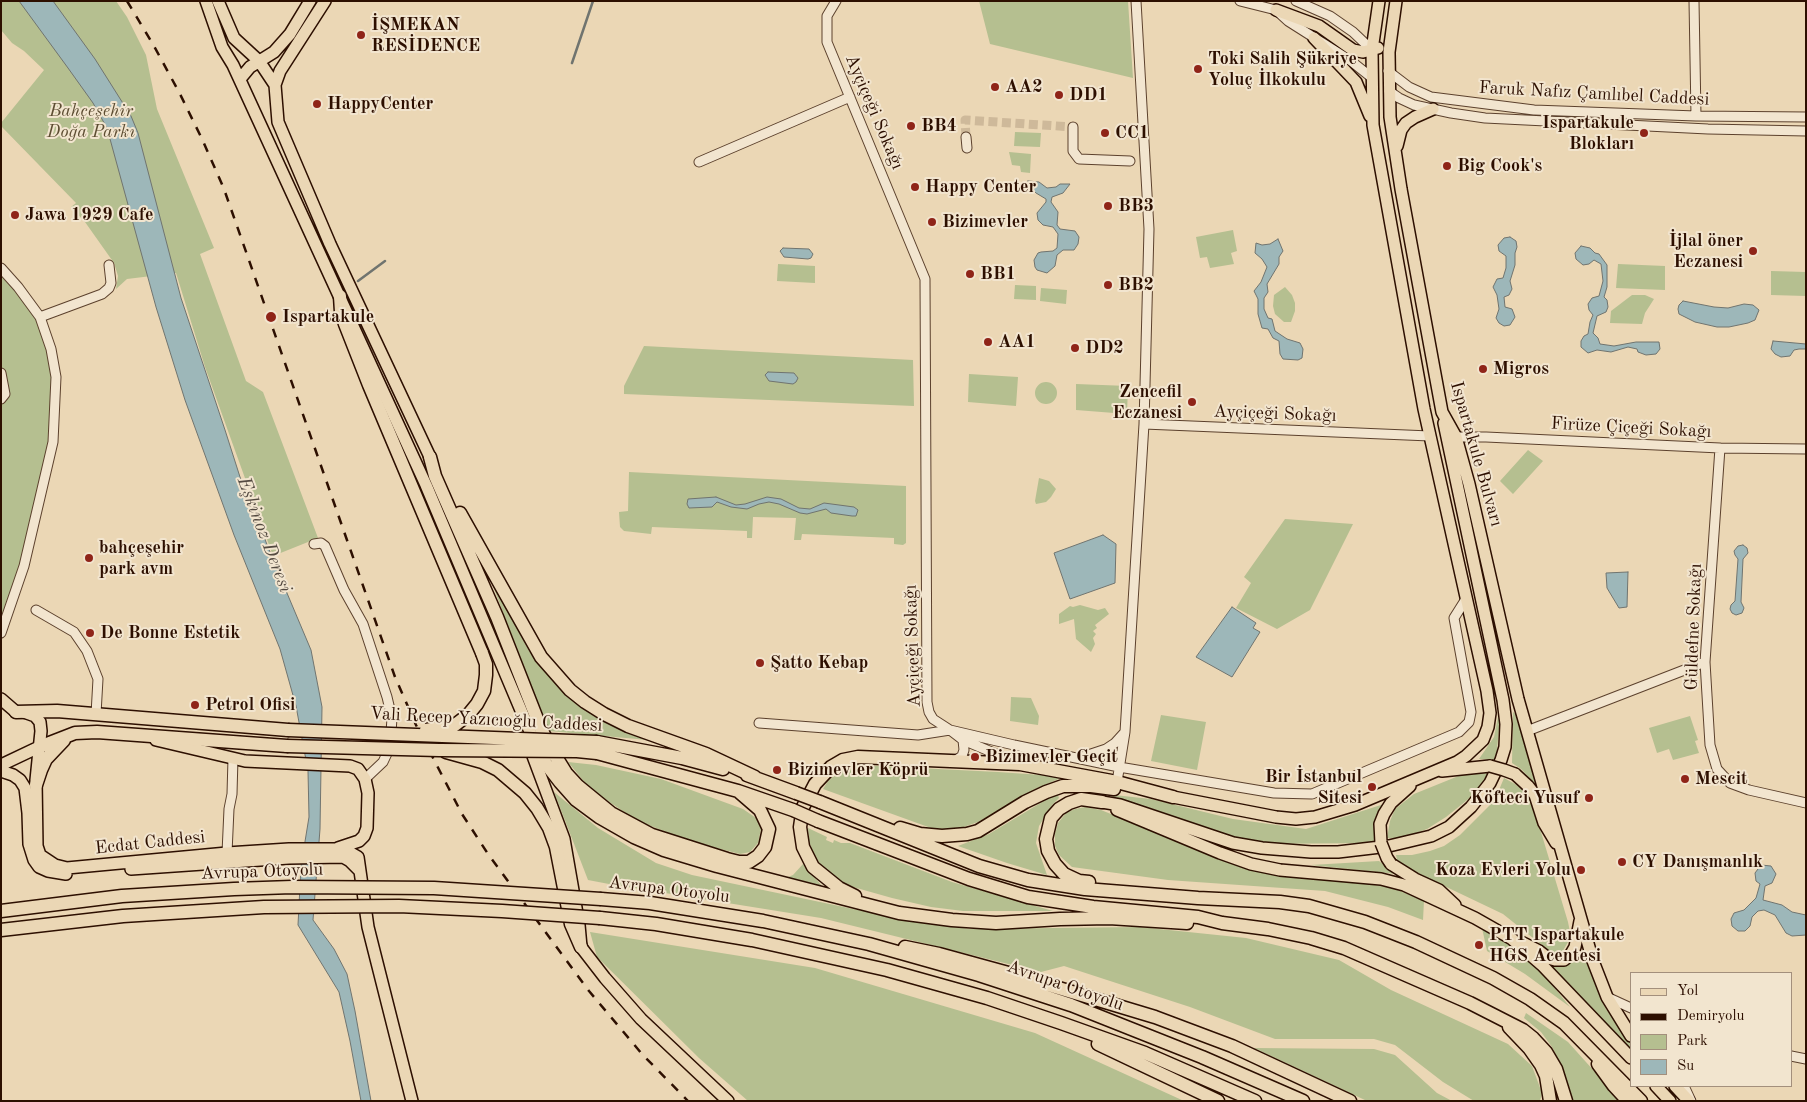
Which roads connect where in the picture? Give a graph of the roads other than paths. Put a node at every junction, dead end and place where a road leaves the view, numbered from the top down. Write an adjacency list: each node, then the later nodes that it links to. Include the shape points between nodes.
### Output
1 (206, 1): 19 (main road, via 222,47)
2 (218, 1): 16 (main road, via 234,38)
3 (310, 1): 16 (main road, via 290,34 274,52)
4 (326, 1): 20 (main road)
5 (836, 1): 22 (street, Ayçiçeği Sokağı, via 827,16 827,42)
6 (1136, 1): 47 (street, via 1149,230)
7 (1240, 1): 12 (street)
8 (1296, 1): 15 (street, via 1335,19)
9 (1378, 1): 15 (main road, Ispartakule Bulvarı)
10 (1396, 1): 13 (main road, Ispartakule Bulvarı)
11 (1694, 1): 27 (street)
12 (1276, 10): 14 (street); 15 (main road, via 1318,26 1352,50)
13 (1390, 37): 15 (main road); 17 (main road, Ispartakule Bulvarı)
14 (1314, 38): 18 (street); 30 (main road, via 1356,82)
15 (1372, 50): 17 (main road); 18 (main road, Ispartakule Bulvarı)
16 (259, 61): 19 (main road); 20 (main road)
17 (1388, 71): 21 (main road, Ispartakule Bulvarı); 26 (street, Faruk Nafız Çamlıbel Caddesi, via 1421,93 1448,101 1534,110)
18 (1371, 77): 21 (main road); 30 (main road, Ispartakule Bulvarı)
19 (240, 79): 25 (main road)
20 (274, 85): 23 (main road)
21 (1389, 91): 24 (street, Faruk Nafız Çamlıbel Caddesi, via 1399,98); 37 (main road, Ispartakule Bulvarı)
22 (850, 97): 39 (street); 63 (street, Ayçiçeği Sokağı, via 925,279 927,702 933,719)
23 (275, 100): 25 (main road, via 263,113); 52 (main road, via 278,122 330,244)
24 (1433, 109): 32 (street, Faruk Nafız Çamlıbel Caddesi, via 1494,119); 37 (main road, via 1406,123)
25 (254, 112): 42 (main road)
26 (1686, 116): 27 (street, Faruk Nafız Çamlıbel Caddesi); 32 (street)
27 (1696, 116): 28 (street, Faruk Nafız Çamlıbel Caddesi)
28 (1706, 116): 29 (street, Faruk Nafız Çamlıbel Caddesi); 33 (street)
29 (1806, 117)
30 (1373, 125): 48 (main road, Ispartakule Bulvarı)
31 (1073, 127): 38 (street, via 1072,151 1079,159)
32 (1685, 128): 33 (street, Faruk Nafız Çamlıbel Caddesi)
33 (1706, 129): 34 (street, Faruk Nafız Çamlıbel Caddesi)
34 (1806, 131)
35 (966, 137): 36 (street)
36 (967, 148)
37 (1395, 152): 46 (main road, Ispartakule Bulvarı)
38 (1130, 161)
39 (699, 162)
40 (109, 265): 43 (street, via 111,283 102,294)
41 (1, 268): 43 (street)
42 (340, 296): 67 (highway, bridge, via 341,312 365,376 486,664 484,690 468,715 455,725); 68 (main road, via 426,485)
43 (40, 317): 56 (street, via 51,348 56,377 53,442 24,566)
44 (1, 373): 45 (street, via 5,394)
45 (1, 399)
46 (1442, 412): 49 (main road, Ispartakule Bulvarı); 89 (main road, via 1502,692 1506,724 1505,747 1490,783 1480,797 1449,827 1431,836 1389,846 1338,852 1262,848 1233,843 1120,805)
47 (1144, 424): 48 (street, Ayçiçeği Sokağı); 65 (street)
48 (1430, 436): 54 (main road, Ispartakule Bulvarı)
49 (1456, 437): 50 (street, Firüze Çiçeği Sokağı); 64 (main road, Ispartakule Bulvarı)
50 (1720, 448): 51 (street, Firüze Çiçeği Sokağı); 57 (street, Güldefne Sokağı)
51 (1806, 449)
52 (430, 457): 82 (highway, via 529,638 570,690 612,718 706,754); 87 (highway, via 435,476 497,617 541,729 566,773 611,813 652,835 727,859 749,862 765,847 769,829 760,810)
53 (314, 544): 83 (street, via 325,546 362,624 392,718 391,741 383,762)
54 (1466, 599): 79 (street, via 1454,618 1471,712 1469,722 1459,732 1312,794 1274,793); 81 (main road, Ispartakule Bulvarı, via 1487,691 1489,721 1486,734 1477,746 1457,762)
55 (36, 610): 61 (street, via 74,632 87,651 98,679)
56 (1, 633)
57 (1705, 662): 64 (street); 90 (street, Güldefne Sokağı, via 1710,745 1717,769 1730,783)
58 (1, 699): 59 (main road)
59 (18, 712): 60 (main road); 61 (highway, Vali Recep Yazıcıoğlu Caddesi); 71 (main road, Ecdat Caddesi, via 30,713 40,722)
60 (1, 714)
61 (96, 714): 67 (highway, Vali Recep Yazıcıoğlu Caddesi, bridge, via 288,730)
62 (760, 723): 63 (street, via 918,735)
63 (950, 730): 70 (street); 75 (street, Ayçiçeği Sokağı)
64 (1527, 731): 92 (main road, Ispartakule Bulvarı)
65 (1125, 732): 75 (street, Ayçiçeği Sokağı, via 1106,749); 79 (street)
66 (126, 733): 69 (highway, Vali Recep Yazıcıoğlu Caddesi); 73 (highway, Vali Recep Yazıcıoğlu Caddesi, bridge, via 287,746); 74 (main road)
67 (396, 733): 72 (highway, Vali Recep Yazıcıoğlu Caddesi, bridge)
68 (531, 734): 97 (highway, via 546,764 576,800 634,837 686,858); 105 (main road, via 533,756 566,848)
69 (70, 735): 71 (highway, Vali Recep Yazıcıoğlu Caddesi); 86 (highway, via 46,759)
70 (963, 740): 76 (street, via 962,756); 77 (street)
71 (39, 747): 78 (main road); 86 (main road, Ecdat Caddesi)
72 (597, 747): 73 (highway, Vali Recep Yazıcıoğlu Caddesi, bridge, via 577,751); 82 (highway, Vali Recep Yazıcıoğlu Caddesi, via 682,758); 87 (highway, Vali Recep Yazıcıoğlu Caddesi)
73 (439, 750): 105 (highway, bridge, via 498,770 525,792 537,808 556,847 571,924)
74 (233, 758): 83 (main road, via 350,766 358,769); 94 (street)
75 (1079, 758): 79 (street)
76 (956, 760): 77 (highway); 97 (highway, via 858,757 843,760 823,774 809,794 800,827 803,847 814,867 839,888)
77 (1020, 764): 85 (highway)
78 (1, 765)
79 (1119, 767): 85 (street)
80 (1, 771): 95 (main road, Ecdat Caddesi, via 13,775 25,788 30,851 39,867 62,875)
81 (1438, 771): 84 (main road); 92 (main road, bridge, via 1490,766 1514,774 1528,786 1547,830)
82 (755, 777): 91 (highway, Vali Recep Yazıcıoğlu Caddesi, bridge)
83 (365, 779): 93 (main road, via 368,793 364,836)
84 (1417, 780): 88 (main road, via 1334,812 1296,819); 98 (main road, bridge, via 1391,803 1384,814 1380,824 1380,843 1391,864 1439,890)
85 (1117, 782): 88 (highway)
86 (36, 785): 94 (main road, Ecdat Caddesi, via 37,846 40,855 55,866 67,868)
87 (738, 791): 101 (highway, Vali Recep Yazıcıoğlu Caddesi, bridge, via 987,885 1028,897 1198,917)
88 (1173, 797): 91 (highway, via 1090,786 1063,786 967,834 920,834)
89 (1102, 802): 96 (highway, via 1081,799 1059,809 1048,828 1048,851 1064,874 1079,881 1126,887); 98 (main road, via 1142,822 1251,864 1280,870 1381,879 1404,885)
90 (1806, 803)
91 (874, 824): 96 (highway, via 979,866 1028,880)
92 (1562, 850): 100 (main road, Ispartakule Bulvarı)
93 (331, 851): 95 (main road, Ecdat Caddesi); 118 (main road, Ecdat Caddesi, via 352,852 358,857 368,927)
94 (227, 853): 95 (main road, Ecdat Caddesi)
95 (289, 853)
96 (1148, 894): 111 (highway, via 1309,906 1356,919 1416,942 1493,978 1530,999)
97 (883, 909): 101 (highway, via 996,923 1060,918)
98 (1459, 910): 103 (main road)
99 (1, 911): 104 (highway, Avrupa Otoyolu, bridge, via 122,896 234,889 434,888 650,903 725,914)
100 (1581, 917): 103 (main road, via 1575,947 1564,960 1548,958 1529,945); 106 (main road, Ispartakule Bulvarı)
101 (1222, 923): 108 (highway, via 1268,929 1344,948)
102 (1, 930): 109 (highway, Avrupa Otoyolu, bridge, via 123,916 273,907 399,906 600,918 743,938 842,958 987,998)
103 (1512, 939): 113 (main road, via 1542,965)
104 (869, 944): 122 (highway, Avrupa Otoyolu, via 979,974 1071,1005 1202,1056); 123 (highway, via 939,954 1123,1007 1232,1046)
105 (581, 947): 119 (main road, via 641,1019)
106 (1607, 997): 107 (street); 110 (main road, Ispartakule Bulvarı)
107 (1630, 1008)
108 (1499, 1016): 124 (highway, via 1541,1065); 125 (highway, via 1528,1034 1546,1052 1556,1069)
109 (1061, 1023): 120 (highway); 121 (highway, Avrupa Otoyolu, via 1145,1053)
110 (1630, 1034)
111 (1583, 1041): 126 (highway); 127 (highway)
112 (1792, 1056): 114 (street)
113 (1630, 1057)
114 (1806, 1059)
115 (1657, 1087): 128 (main road)
116 (1676, 1087): 129 (main road)
117 (1684, 1087): 129 (street)
118 (412, 1101)
119 (728, 1101)
120 (1218, 1101)
121 (1254, 1101)
122 (1303, 1101)
123 (1350, 1101)
124 (1550, 1101)
125 (1566, 1101)
126 (1628, 1101)
127 (1640, 1101)
128 (1670, 1101)
129 (1690, 1101)

